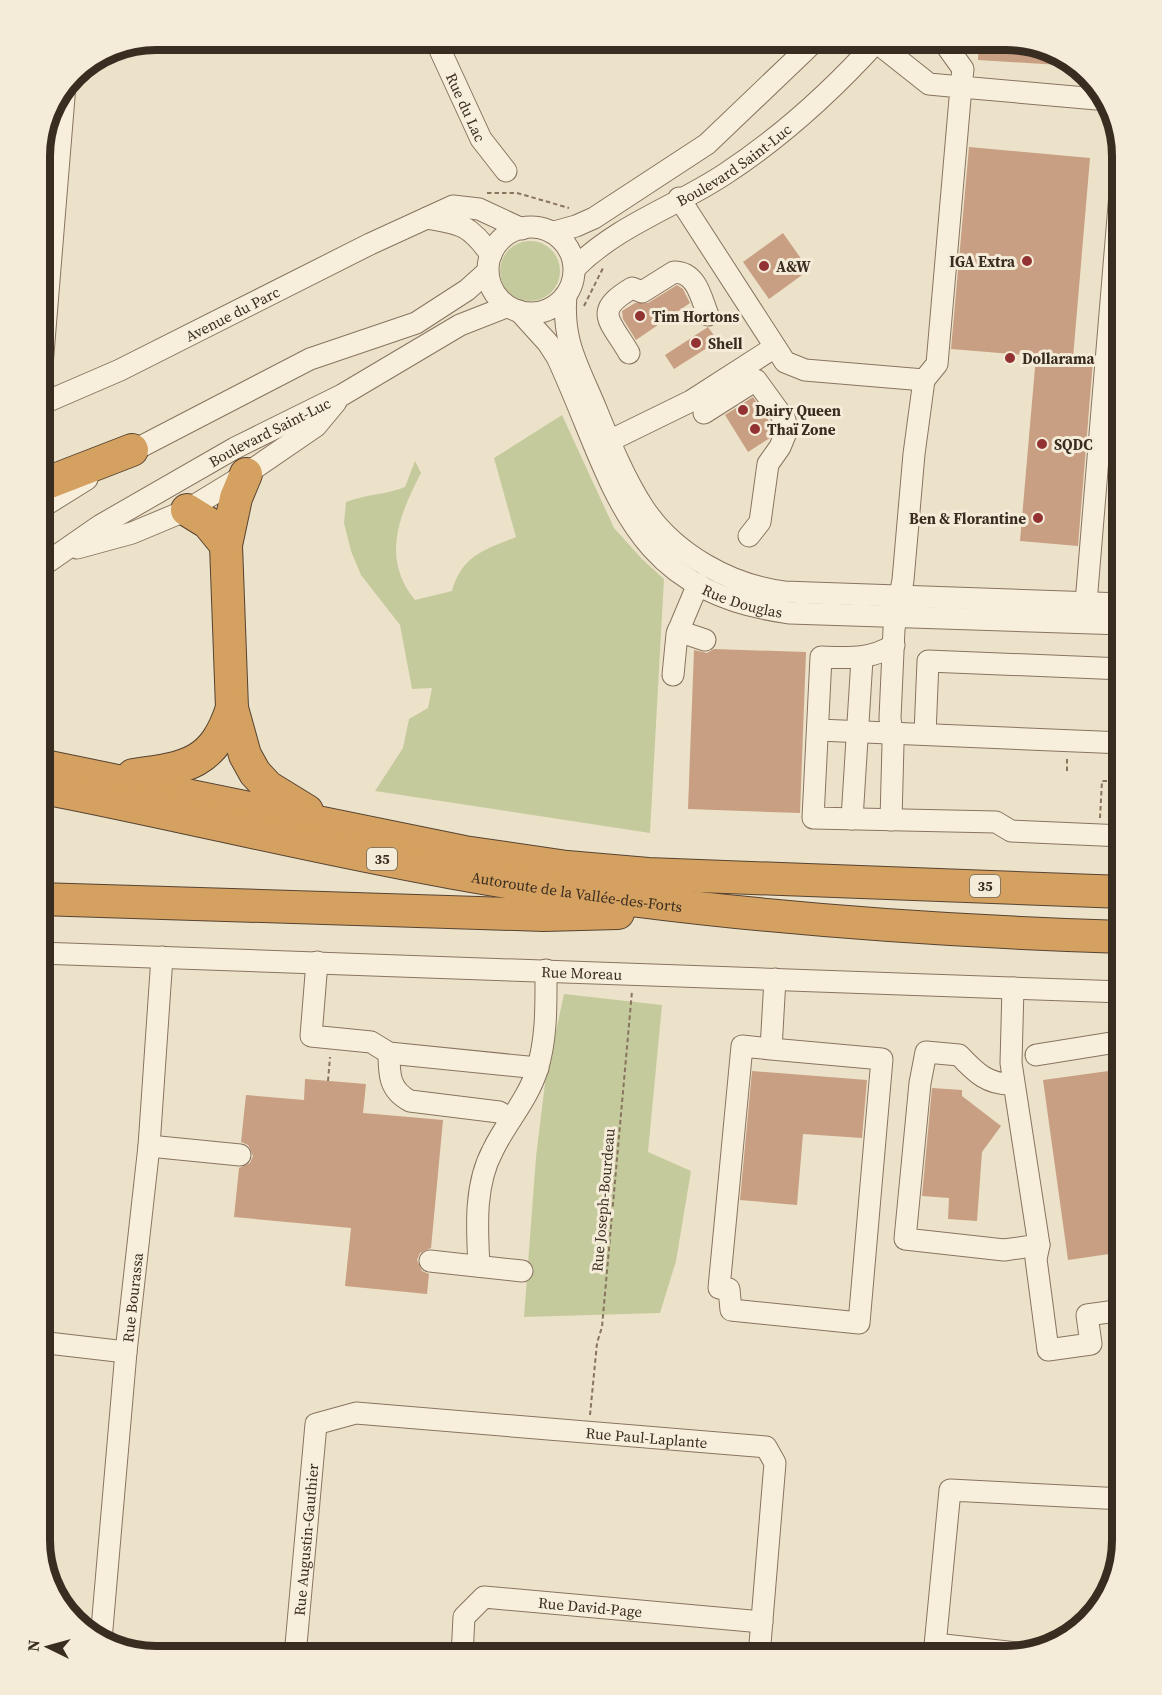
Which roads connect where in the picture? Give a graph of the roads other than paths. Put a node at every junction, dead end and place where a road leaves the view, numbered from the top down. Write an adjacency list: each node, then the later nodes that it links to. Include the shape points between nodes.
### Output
1 (440, 50): 9 (street, Rue du Lac, via 481,139)
2 (805, 50): 13 (street, Boulevard Saint-Luc, via 707,144 594,218)
3 (869, 50): 10 (street, Boulevard Saint-Luc, via 770,142 723,175)
4 (889, 50): 6 (street, via 929,84)
5 (949, 50): 6 (street, via 963,69)
6 (961, 87): 7 (street); 23 (street, via 937,364)
7 (1096, 99)
8 (64, 103): 15 (street)
9 (506, 171)
10 (679, 198): 16 (street, Boulevard Saint-Luc, via 618,233); 21 (street)
11 (426, 218): 12 (street, Avenue du Parc, via 453,206 470,206); 14 (street, via 462,225 476,234); 25 (street, Avenue du Parc)
12 (522, 229): 13 (street); 14 (street, via 506,236)
13 (554, 232): 16 (street, via 570,250)
14 (489, 263): 19 (street, via 492,291); 28 (street, via 462,294 416,323 310,359)
15 (50, 268)
16 (575, 268): 18 (street)
17 (1112, 290): 39 (street)
18 (566, 295): 19 (street, via 545,309); 27 (street, Rue Douglas, via 567,337)
19 (513, 309): 24 (street, Boulevard Saint-Luc, via 460,325); 27 (street, Rue Douglas, via 542,335 557,357)
20 (708, 315): 22 (street, via 689,276 674,272 642,292 632,288 612,300 607,308 607,316)
21 (775, 347): 23 (street, via 785,362 805,370); 27 (street, via 691,401)
22 (629, 353)
23 (924, 380): 38 (street)
24 (342, 396): 29 (street, via 316,426); 35 (street, Boulevard Saint-Luc, via 235,448)
25 (50, 401)
26 (704, 414): 33 (street, via 756,380 785,420 785,438 768,464 760,522)
27 (603, 444): 37 (street, Rue Douglas, via 621,507 642,538 659,557); 38 (street, Rue Douglas, via 644,509 673,540 715,570 748,585 771,590)
28 (132, 450): 30 (highway); 31 (street)
29 (246, 474): 32 (street); 34 (highway, via 236,498)
30 (50, 482)
31 (50, 502)
32 (187, 510): 34 (highway, via 208,523); 35 (street, via 132,533)
33 (749, 536)
34 (226, 545): 49 (highway)
35 (59, 553): 36 (street, Boulevard Saint-Luc)
36 (50, 560)
37 (698, 584): 41 (street, Rue Douglas, via 732,600 766,609); 43 (street)
38 (900, 596): 39 (street, Rue Douglas); 41 (street)
39 (1086, 603): 40 (street, Rue Douglas)
40 (1112, 604)
41 (897, 617): 42 (street, Rue Douglas); 45 (street)
42 (1112, 624)
43 (678, 631): 44 (street); 48 (street)
44 (705, 640)
45 (894, 645): 46 (street); 52 (street)
46 (862, 658): 50 (street, via 821,657); 51 (street)
47 (1112, 669): 53 (street, via 928,661)
48 (673, 675)
49 (232, 708): 56 (highway, via 220,738 200,759 180,768); 60 (highway, via 245,755 261,781)
50 (818, 730): 51 (street); 58 (street, via 813,818)
51 (857, 732): 52 (street); 58 (street)
52 (892, 733): 53 (street); 59 (street)
53 (925, 734): 54 (street)
54 (1112, 744)
55 (50, 767): 56 (highway, Autoroute de la Vallée-des-Forts / 35)
56 (111, 778): 60 (highway, Autoroute de la Vallée-des-Forts / 35)
57 (50, 789): 64 (highway, Autoroute de la Vallée-des-Forts / 35, via 468,876)
58 (852, 819): 59 (street)
59 (891, 820): 61 (street, via 996,822 1011,831)
60 (333, 825): 62 (highway, Autoroute de la Vallée-des-Forts / 35, via 484,855 608,871)
61 (1112, 836)
62 (1112, 892)
63 (50, 899): 64 (highway, via 544,915)
64 (730, 910): 65 (highway, Autoroute de la Vallée-des-Forts / 35, via 944,929)
65 (1112, 937)
66 (50, 953): 67 (street, Rue Moreau)
67 (162, 957): 68 (street, Rue Moreau); 80 (street, Rue Bourassa)
68 (317, 962): 69 (street, Rue Moreau); 75 (street, via 311,1036 372,1042)
69 (546, 970): 70 (street, Rue Moreau); 77 (street, via 544,1036)
70 (775, 979): 71 (street, Rue Moreau); 74 (street)
71 (1013, 988): 72 (street, Rue Moreau); 78 (street)
72 (1112, 992)
73 (1112, 1043): 76 (street)
74 (771, 1049): 74 (street, via 882,1059 859,1323 731,1310 729,1289 719,1288 742,1046)
75 (389, 1053): 77 (street); 79 (street, via 388,1076 402,1097 499,1112)
76 (1036, 1055)
77 (538, 1068): 79 (street)
78 (1013, 1084): 82 (street); 82 (street, via 982,1078 959,1055 926,1052 905,1239 1005,1250)
79 (512, 1119): 84 (street, via 493,1149 483,1178 478,1209)
80 (148, 1146): 81 (street); 88 (street, Rue Bourassa)
81 (240, 1155)
82 (1039, 1245): 86 (street, via 1036,1259 1047,1350 1091,1344 1088,1315)
83 (430, 1261): 84 (street)
84 (479, 1266): 85 (street)
85 (522, 1271)
86 (1112, 1312)
87 (50, 1343): 88 (street)
88 (126, 1352): 92 (street, Rue Bourassa)
89 (316, 1424): 91 (street, Rue Paul-Laplante, via 356,1413 766,1447 775,1463); 93 (street, Rue Augustin-Gauthier)
90 (1112, 1498): 96 (street, via 950,1490)
91 (762, 1622): 94 (street, Rue David-Page, via 484,1598 464,1617); 95 (street, Rue Paul-Laplante)
92 (102, 1631)
93 (297, 1645)
94 (463, 1645)
95 (760, 1646)
96 (935, 1646)

